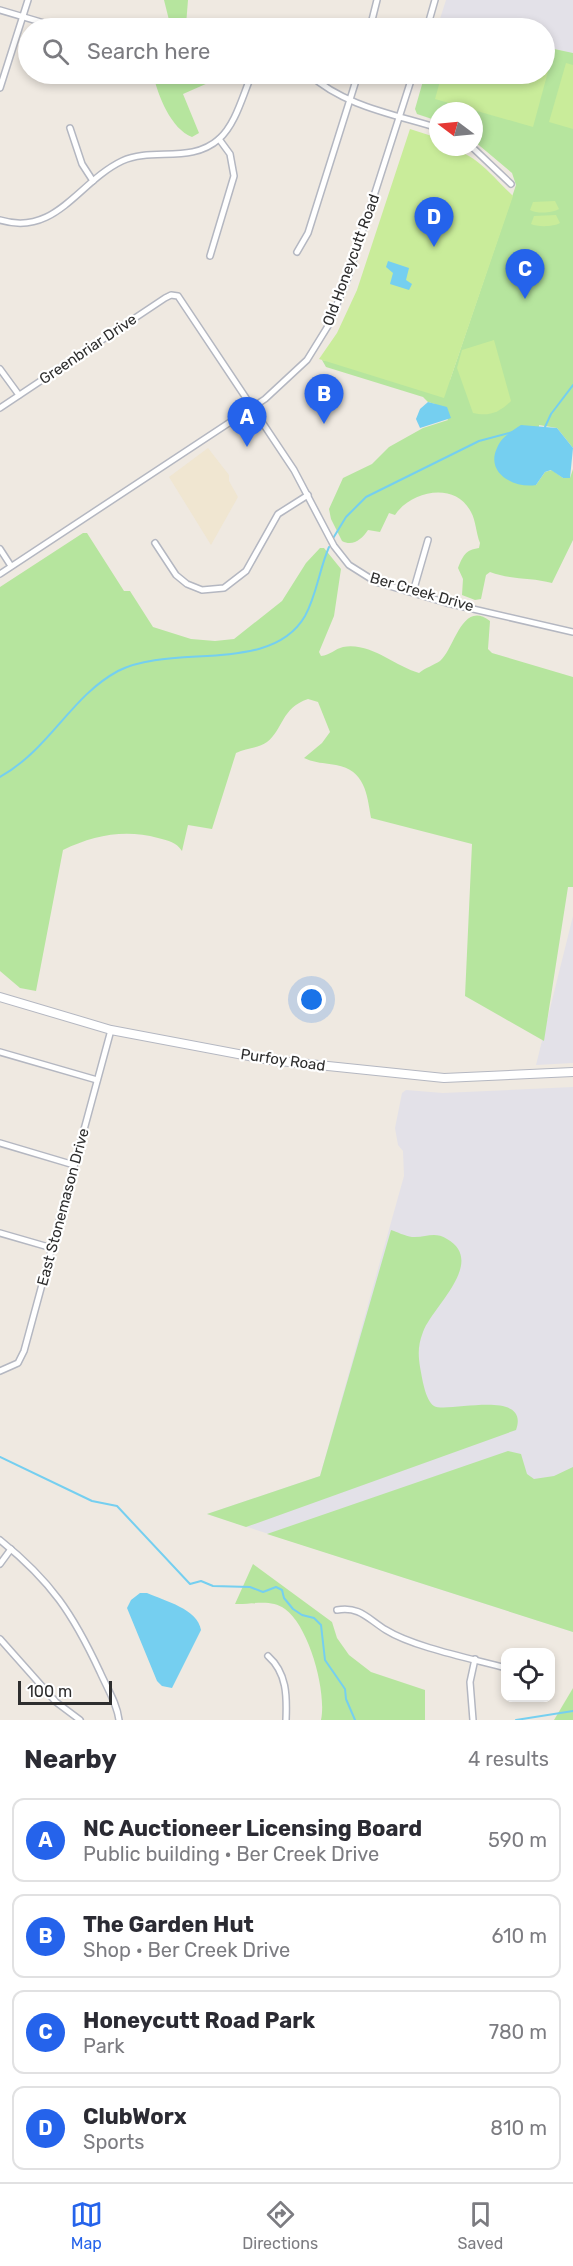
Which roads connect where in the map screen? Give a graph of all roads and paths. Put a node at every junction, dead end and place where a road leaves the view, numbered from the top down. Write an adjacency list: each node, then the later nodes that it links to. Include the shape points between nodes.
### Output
1 (28, 0): 5 (street)
2 (377, 0): 7 (street)
3 (435, 0): 8 (street)
4 (0, 9): 5 (street)
5 (22, 17): 6 (street)
6 (26, 18)
7 (372, 18)
8 (430, 18)
9 (18, 30): 14 (street)
10 (248, 84): 19 (street)
11 (322, 84): 15 (street)
12 (355, 84): 15 (street)
13 (410, 84): 16 (street, Old Honeycutt Road)
14 (0, 88)
15 (351, 101): 16 (street); 24 (street, via 308,233)
16 (401, 116): 17 (street); 29 (street, Old Honeycutt Road, via 358,252 328,326 298,370)
17 (429, 125)
18 (70, 128): 21 (street, via 74,147)
19 (219, 139): 21 (street, via 193,152 128,159); 25 (street, via 230,154 234,176)
20 (481, 156): 22 (street)
21 (93, 182): 23 (street, via 44,220 20,225)
22 (511, 184)
23 (0, 220)
24 (297, 252)
25 (210, 256)
26 (178, 296): 28 (street, Greenbriar Drive, via 165,298); 29 (street, Ber Creek Drive)
27 (0, 369): 28 (street)
28 (19, 395): 30 (street, Greenbriar Drive)
29 (253, 406): 31 (street, Ber Creek Drive); 35 (street, Old Honeycutt Road)
30 (0, 408)
31 (308, 495): 33 (street, via 278,514 246,571 224,588 202,590 187,584 176,575); 37 (street, Ber Creek Drive, via 334,546 349,565 376,582)
32 (428, 540): 37 (street)
33 (155, 543)
34 (0, 549): 35 (street)
35 (11, 566): 36 (street, Old Honeycutt Road)
36 (0, 574)
37 (412, 592): 38 (street, Ber Creek Drive)
38 (573, 632)
39 (0, 997): 40 (street, Purfoy Road)
40 (111, 1030): 42 (street, Purfoy Road, via 270,1060 402,1075 466,1078); 43 (street, East Stonemason Drive)
41 (0, 1052): 43 (street)
42 (573, 1072)
43 (97, 1080): 45 (street, East Stonemason Drive)
44 (0, 1143): 45 (street)
45 (74, 1165): 47 (street, East Stonemason Drive)
46 (0, 1233): 47 (street)
47 (52, 1248): 48 (street, East Stonemason Drive, via 24,1351 18,1363)
48 (0, 1371)
49 (0, 1540): 50 (street)
50 (11, 1549): 51 (street); 58 (street, via 69,1611)
51 (0, 1564)
52 (337, 1610): 55 (street, via 359,1611 386,1630)
53 (0, 1639): 57 (street, via 56,1702)
54 (268, 1656): 59 (street, via 283,1675)
55 (476, 1659): 56 (street); 60 (street, via 470,1682)
56 (501, 1666)
57 (80, 1720)
58 (119, 1720)
59 (286, 1720)
60 (473, 1720)

